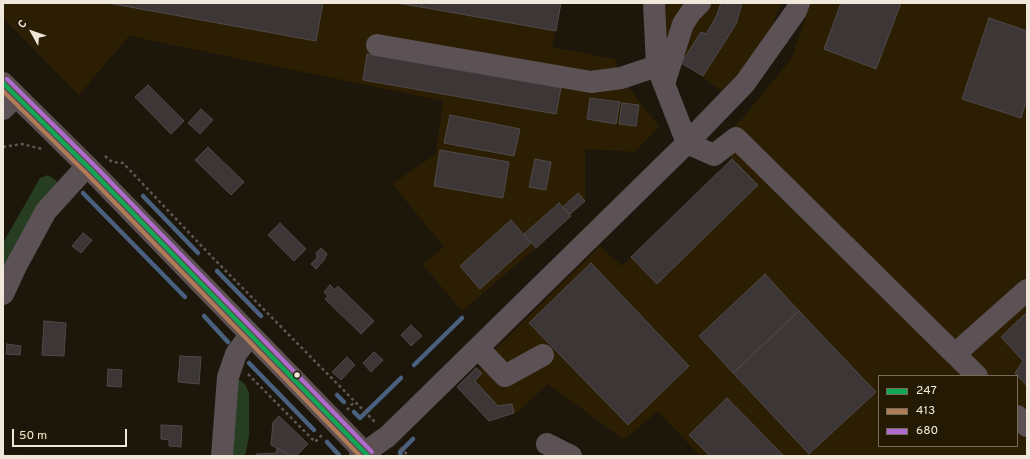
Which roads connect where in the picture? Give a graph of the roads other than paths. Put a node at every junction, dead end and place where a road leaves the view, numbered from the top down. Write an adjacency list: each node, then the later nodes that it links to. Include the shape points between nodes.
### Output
1 (654, 3): 5 (street)
2 (700, 3): 5 (street, via 683,24)
3 (799, 3): 7 (street, via 745,83)
4 (377, 45): 5 (street, via 591,82)
5 (660, 75): 7 (street)
6 (7, 96): 8 (main road, via 54,145)
7 (687, 142): 12 (street); 13 (street, via 714,155 736,138)
8 (95, 160): 10 (street, via 46,212); 11 (main road)
9 (1027, 290): 13 (street)
10 (3, 294)
11 (250, 335): 19 (main road); 20 (street, via 234,360 228,377)
12 (478, 348): 14 (street, via 505,376); 19 (street, via 388,436)
13 (955, 354): 15 (street)
14 (543, 355)
15 (976, 375)
16 (1018, 417): 17 (street)
17 (1027, 426)
18 (547, 444): 21 (street)
19 (365, 455)
20 (222, 456)
21 (571, 456)

